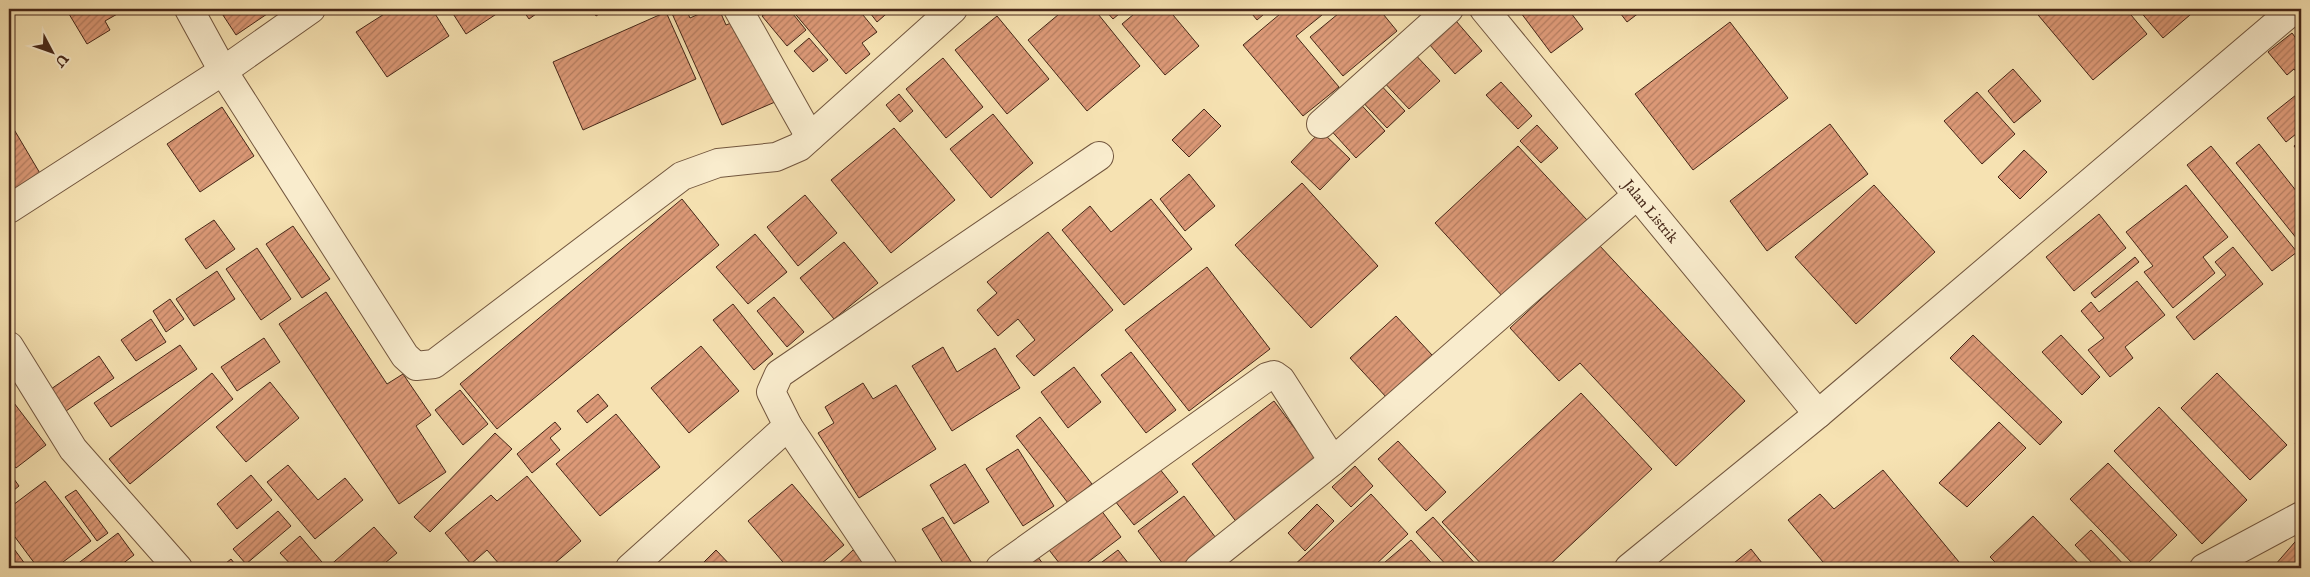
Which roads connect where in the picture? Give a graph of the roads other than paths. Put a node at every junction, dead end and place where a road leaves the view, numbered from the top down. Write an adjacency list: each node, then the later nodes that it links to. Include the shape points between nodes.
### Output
1 (189, 9): 8 (street)
2 (311, 9): 8 (street)
3 (738, 9): 10 (street)
4 (953, 9): 10 (street)
5 (1449, 9): 9 (street)
6 (1484, 9): 12 (street, Jalan Listrik)
7 (2294, 9): 15 (street)
8 (223, 71): 10 (street, via 406,356 416,366 434,364 682,176 718,163 776,157 799,147); 13 (street)
9 (1321, 124)
10 (810, 137)
11 (1098, 156): 16 (street, via 779,374 771,392)
12 (1637, 195): 15 (street, Jalan Listrik); 17 (street)
13 (9, 209)
14 (9, 346): 19 (street, via 74,450)
15 (1818, 414): 24 (street)
16 (788, 426): 20 (street); 21 (street)
17 (1333, 461): 22 (street, via 1281,380 1274,375 1267,377); 23 (street)
18 (2301, 516): 25 (street)
19 (178, 568)
20 (630, 568)
21 (883, 568)
22 (1000, 568)
23 (1199, 568)
24 (1629, 568)
25 (2204, 568)

